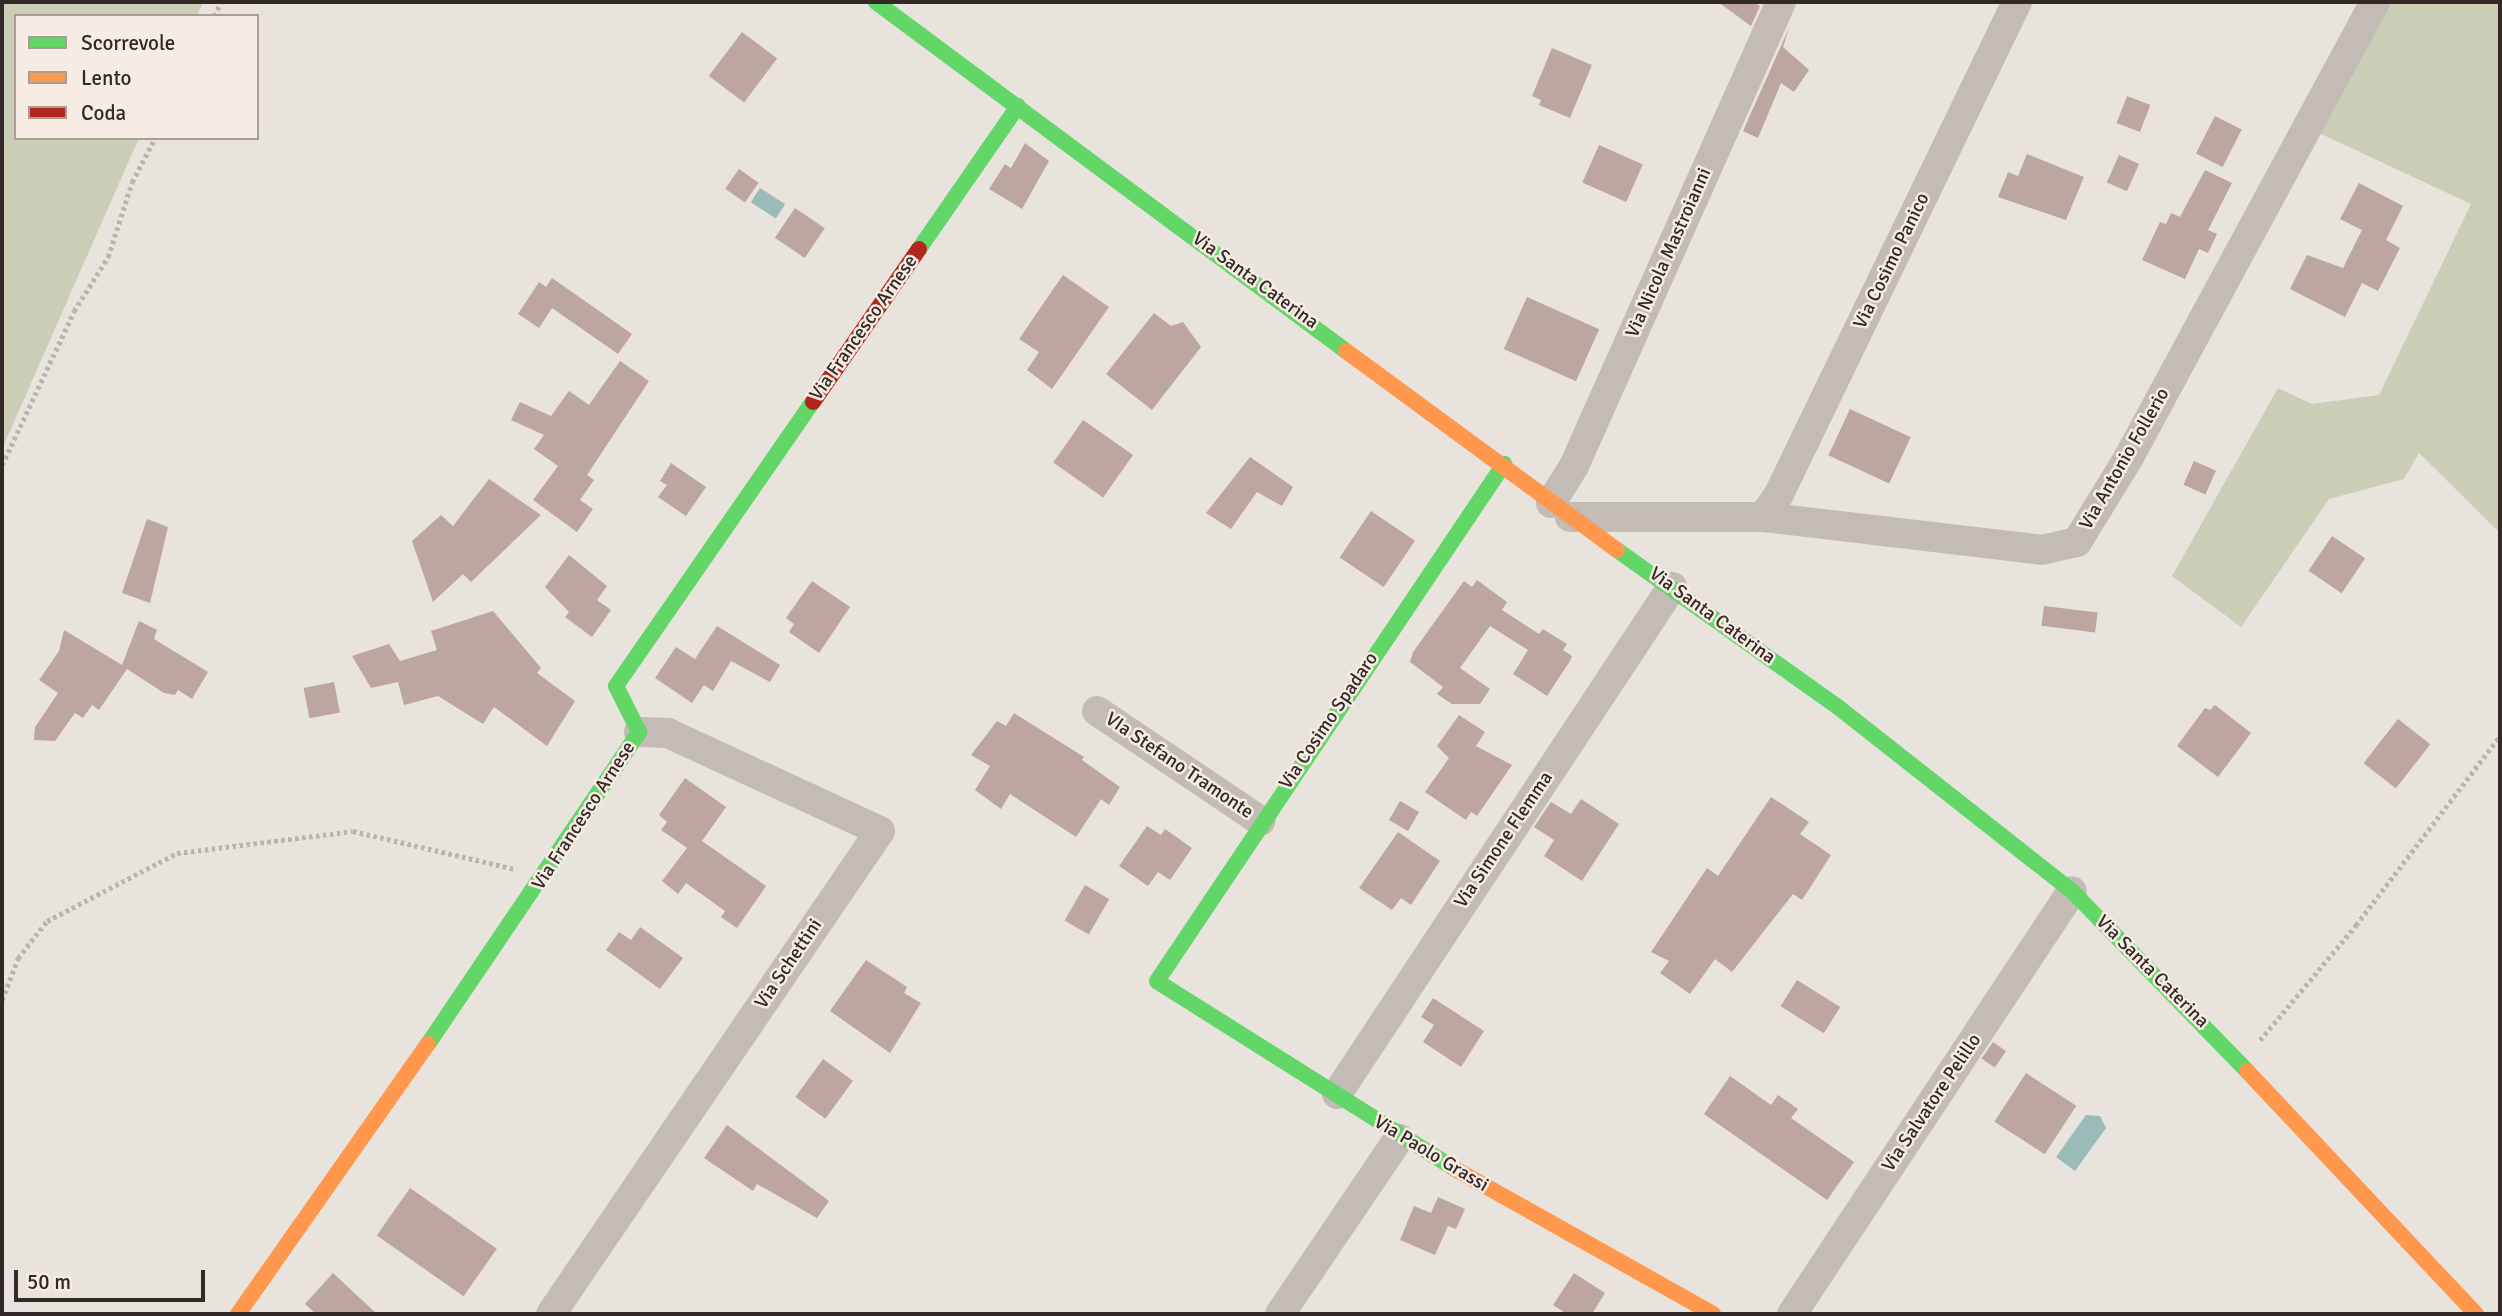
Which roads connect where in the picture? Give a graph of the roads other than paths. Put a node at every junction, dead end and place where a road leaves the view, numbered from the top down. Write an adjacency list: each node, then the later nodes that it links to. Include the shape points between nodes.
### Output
1 (876, 2): 5 (street, Via Santa Caterina)
2 (1781, 2): 7 (street, Via Nicola Mastroianni, via 1574,466)
3 (2017, 2): 8 (street, Via Cosimo Panico, via 1779,495)
4 (2375, 2): 8 (street, Via Antonio Follerio, via 2136,445 2077,542 2042,550)
5 (1018, 106): 6 (street, Via Santa Caterina); 11 (street, Via Francesco Arnese, via 616,686)
6 (1504, 464): 7 (street, Via Santa Caterina); 12 (street, Via Cosimo Spadaro)
7 (1561, 510): 8 (street, Via Antonio Follerio); 9 (street, Via Santa Caterina)
8 (1763, 517)
9 (1672, 587): 13 (street, Via Santa Caterina, via 1838,707); 15 (street, Via Simone Flemma)
10 (1097, 711): 12 (street, VIa Stefano Tramonte)
11 (639, 732): 17 (street, Via Francesco Arnese, via 547,874); 18 (street, Via Schettini, via 668,733 880,831)
12 (1261, 821): 14 (street, Via Cosimo Spadaro)
13 (2072, 891): 21 (street, Via Salvatore Pelillo); 22 (street, Via Santa Caterina)
14 (1157, 981): 15 (street, Via Paolo Grassi)
15 (1336, 1094): 16 (street, Via Paolo Grassi)
16 (1399, 1138): 19 (street); 20 (street, Via Paolo Grassi)
17 (238, 1314)
18 (551, 1314)
19 (1280, 1314)
20 (1713, 1314)
21 (1792, 1314)
22 (2476, 1314)

